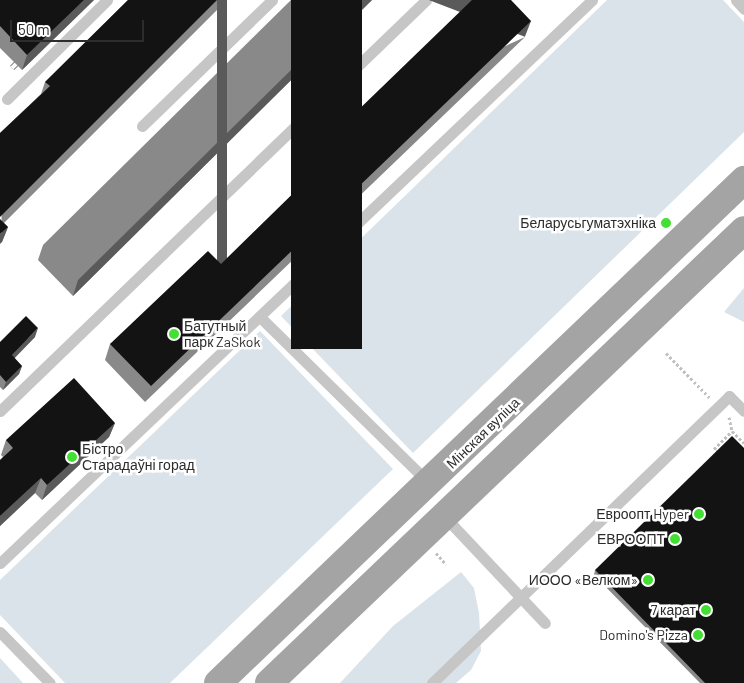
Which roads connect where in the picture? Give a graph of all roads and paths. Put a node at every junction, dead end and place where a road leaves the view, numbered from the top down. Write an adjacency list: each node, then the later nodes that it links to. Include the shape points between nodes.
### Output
1 (107, 0): 7 (lane)
2 (272, 0): 8 (lane)
3 (426, 0): 14 (lane)
4 (592, 0): 11 (lane)
5 (736, 0): 6 (lane)
6 (744, 8)
7 (2, 99)
8 (142, 126)
9 (744, 180): 19 (main road, Мінская вуліца)
10 (744, 230): 20 (main road)
11 (260, 318): 19 (lane); 21 (lane)
12 (666, 353): 13 (path)
13 (718, 407): 15 (lane, via 729,396); 16 (path, via 730,418); 22 (lane)
14 (0, 411)
15 (744, 411)
16 (732, 431): 17 (path); 18 (path, via 714,449)
17 (744, 443)
18 (718, 452)
19 (431, 484): 25 (main road, Мінская вуліца)
20 (444, 516): 22 (lane); 27 (main road)
21 (0, 563)
22 (521, 598): 23 (lane); 28 (lane)
23 (545, 623)
24 (0, 632): 26 (lane)
25 (229, 678)
26 (50, 683)
27 (269, 683)
28 (432, 683)

